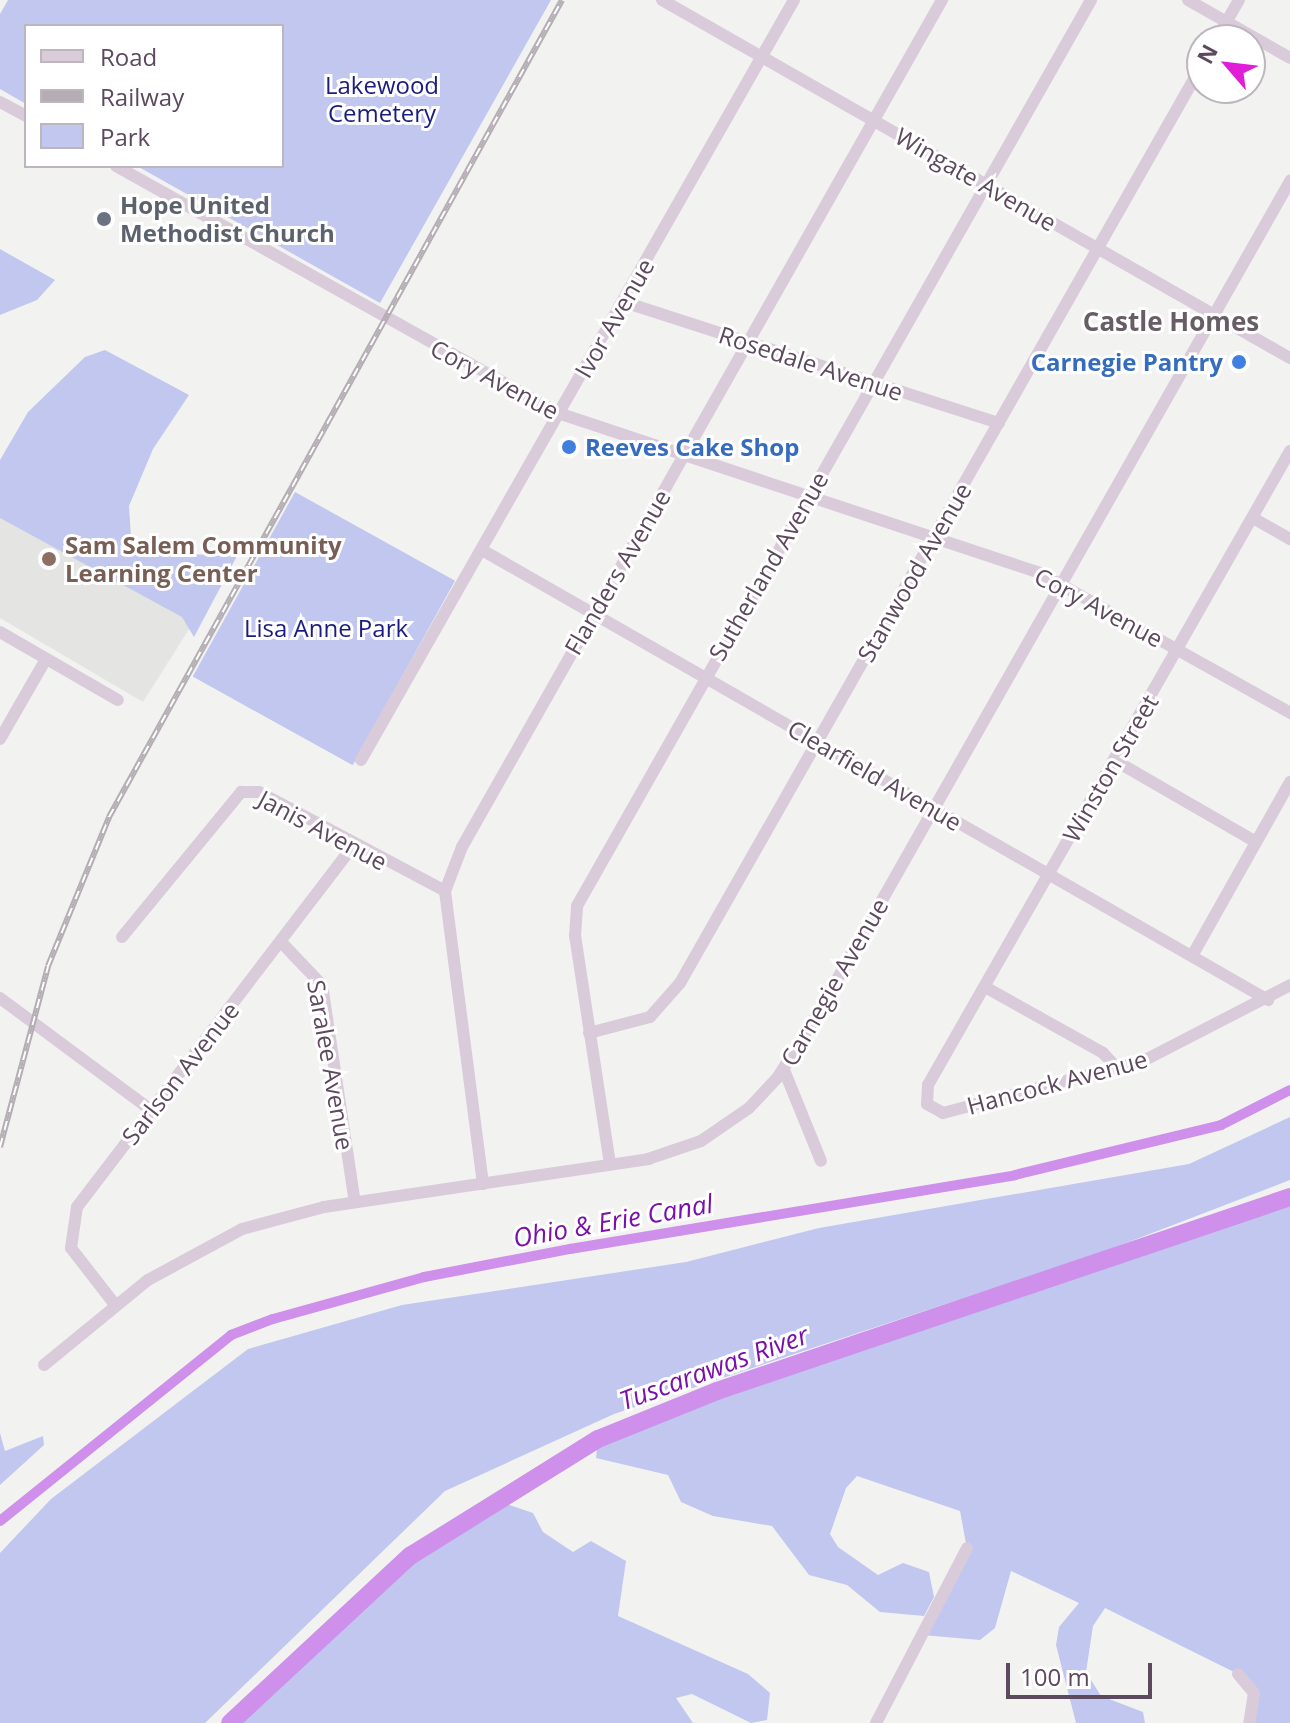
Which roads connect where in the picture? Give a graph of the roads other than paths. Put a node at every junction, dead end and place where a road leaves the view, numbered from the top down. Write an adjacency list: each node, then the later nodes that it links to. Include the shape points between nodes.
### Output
1 (662, 0): 8 (street, Wingate Avenue)
2 (794, 0): 8 (street, Ivor Avenue)
3 (942, 0): 13 (street, Flanders Avenue)
4 (1091, 0): 16 (street, Sutherland Avenue)
5 (1188, 0): 7 (street)
6 (1239, 0): 7 (street)
7 (1226, 22): 9 (street)
8 (762, 56): 13 (street, Wingate Avenue); 18 (street, Ivor Avenue)
9 (1290, 58)
10 (1186, 93): 17 (street, Stanwood Avenue)
11 (0, 102): 12 (street)
12 (24, 115)
13 (873, 121): 16 (street, Wingate Avenue); 20 (street, Flanders Avenue)
14 (120, 168): 23 (street, Cory Avenue)
15 (1290, 181): 19 (street, Carnegie Avenue)
16 (985, 185): 17 (street, Wingate Avenue); 22 (street, Sutherland Avenue)
17 (1098, 249): 19 (street, Wingate Avenue); 24 (street, Stanwood Avenue)
18 (624, 302): 20 (street, Rosedale Avenue); 23 (street, Ivor Avenue)
19 (1213, 314): 21 (street, Wingate Avenue); 32 (street, Carnegie Avenue)
20 (746, 343): 22 (street, Rosedale Avenue); 26 (street, Flanders Avenue)
21 (1290, 358)
22 (873, 383): 24 (street, Rosedale Avenue); 27 (street, Sutherland Avenue)
23 (558, 413): 26 (street, Cory Avenue); 31 (street, Ivor Avenue)
24 (999, 423): 29 (street, Stanwood Avenue)
25 (1290, 451): 28 (street, Winston Street)
26 (682, 457): 27 (street, Cory Avenue); 33 (street, Flanders Avenue)
27 (808, 499): 29 (street, Cory Avenue); 37 (street, Sutherland Avenue)
28 (1253, 518): 30 (street); 35 (street, Winston Street)
29 (933, 538): 32 (street, Cory Avenue); 41 (street, Stanwood Avenue)
30 (1290, 539)
31 (482, 550): 33 (street, Clearfield Avenue); 42 (street, Ivor Avenue)
32 (1061, 585): 35 (street, Cory Avenue); 45 (street, Carnegie Avenue)
33 (593, 613): 37 (street, Clearfield Avenue); 49 (street, Flanders Avenue, via 469,833)
34 (0, 632): 36 (street)
35 (1178, 649): 39 (street, Cory Avenue); 43 (street, Winston Street)
36 (46, 659): 38 (street); 40 (street)
37 (704, 677): 41 (street, Clearfield Avenue); 57 (street, Sutherland Avenue, via 577,906)
38 (118, 700)
39 (1290, 713)
40 (0, 739)
41 (817, 742): 45 (street, Clearfield Avenue); 57 (street, Stanwood Avenue, via 668,1002 633,1025)
42 (361, 760)
43 (1114, 760): 46 (street); 48 (street, Winston Street)
44 (1290, 782): 46 (street)
45 (933, 808): 48 (street, Clearfield Avenue); 59 (street, Carnegie Avenue)
46 (1256, 842): 52 (street)
47 (354, 845): 49 (street, Janis Avenue); 50 (street, Janis Avenue, via 259,792 235,794); 51 (street, Sarlson Avenue)
48 (1049, 874): 52 (street, Clearfield Avenue); 54 (street, Winston Street)
49 (445, 891): 64 (street, Flanders Avenue)
50 (122, 937)
51 (281, 942): 61 (street, Sarlson Avenue); 65 (street, Saralee Avenue, via 322,985)
52 (1192, 956): 56 (street, Clearfield Avenue)
53 (1290, 985): 56 (street, Hancock Avenue)
54 (985, 987): 58 (street); 60 (street, Winston Street)
55 (0, 998): 61 (street)
56 (1268, 1000): 58 (street, Hancock Avenue)
57 (589, 1033): 63 (street, Sutherland Avenue)
58 (1117, 1068): 60 (street, Hancock Avenue, via 943,1113 927,1104)
59 (784, 1070): 62 (street); 63 (street, Carnegie Avenue, via 749,1108 701,1141)
60 (928, 1085)
61 (152, 1111): 66 (street, Sarlson Avenue, via 70,1223 74,1256)
62 (821, 1161)
63 (610, 1164): 64 (street, Carnegie Avenue)
64 (483, 1184): 65 (street, Carnegie Avenue)
65 (355, 1202): 66 (street, Carnegie Avenue, via 232,1233)
66 (116, 1306): 67 (street, Carnegie Avenue)
67 (44, 1365)
68 (967, 1548): 70 (street)
69 (1238, 1674): 71 (street, via 1254,1693)
70 (876, 1723)
71 (1249, 1723)

